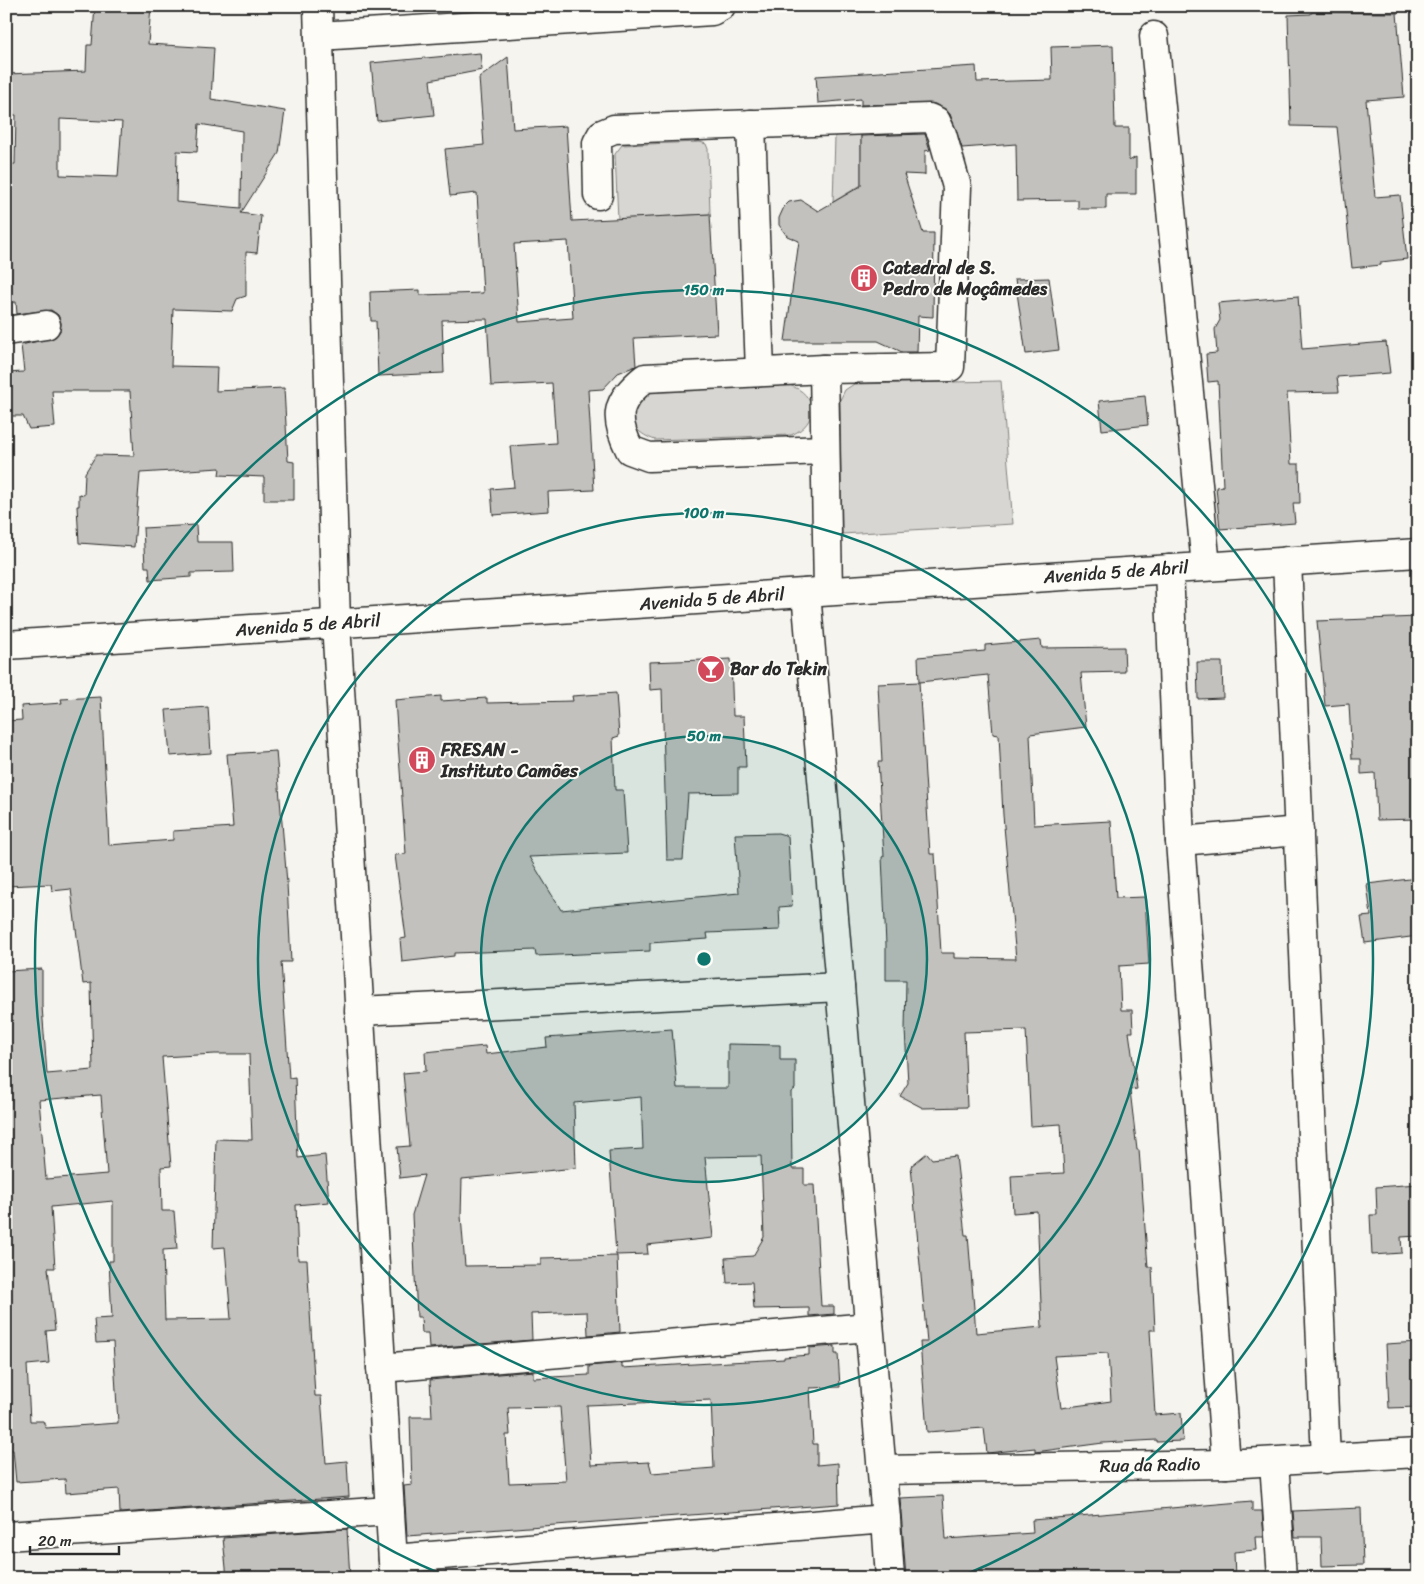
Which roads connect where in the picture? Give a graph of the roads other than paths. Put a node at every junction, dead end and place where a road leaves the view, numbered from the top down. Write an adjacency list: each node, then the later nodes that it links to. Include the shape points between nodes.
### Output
1 (318, 6): 3 (street)
2 (721, 6): 3 (street, via 712,11)
3 (319, 36): 17 (street)
4 (1154, 36): 14 (street)
5 (751, 124): 6 (street, via 614,129 602,134 598,143); 9 (street, via 929,118 936,122 942,134 956,187 950,367); 10 (street)
6 (598, 195)
7 (46, 325): 8 (street)
8 (6, 332)
9 (824, 369): 10 (street); 11 (street)
10 (760, 372): 11 (street, via 645,378 628,392 620,408 620,431 630,450 649,457)
11 (824, 450): 16 (street)
12 (1418, 553): 13 (street, Avenida 5 de Abril)
13 (1287, 561): 14 (street, Avenida 5 de Abril); 19 (street)
14 (1206, 566): 15 (street, Avenida 5 de Abril)
15 (1168, 569): 16 (street, Avenida 5 de Abril); 20 (street)
16 (817, 592): 17 (street, Avenida 5 de Abril); 21 (street)
17 (336, 623): 18 (street, Avenida 5 de Abril); 22 (street)
18 (6, 645)
19 (1299, 831): 20 (street); 26 (street)
20 (1180, 841): 28 (street)
21 (840, 987): 22 (street); 23 (street)
22 (359, 1011): 24 (street)
23 (869, 1327): 24 (street); 29 (street)
24 (381, 1368): 30 (street)
25 (1418, 1454): 26 (street, Rua da Radio)
26 (1326, 1459): 27 (street, Rua da Radio)
27 (1274, 1462): 28 (street, Rua da Radio); 35 (street)
28 (1226, 1464): 29 (street, Rua da Radio)
29 (882, 1470): 31 (street)
30 (390, 1511): 32 (street); 33 (street)
31 (886, 1519): 33 (street); 34 (street)
32 (6, 1536)
33 (394, 1568)
34 (890, 1578)
35 (1282, 1578)

